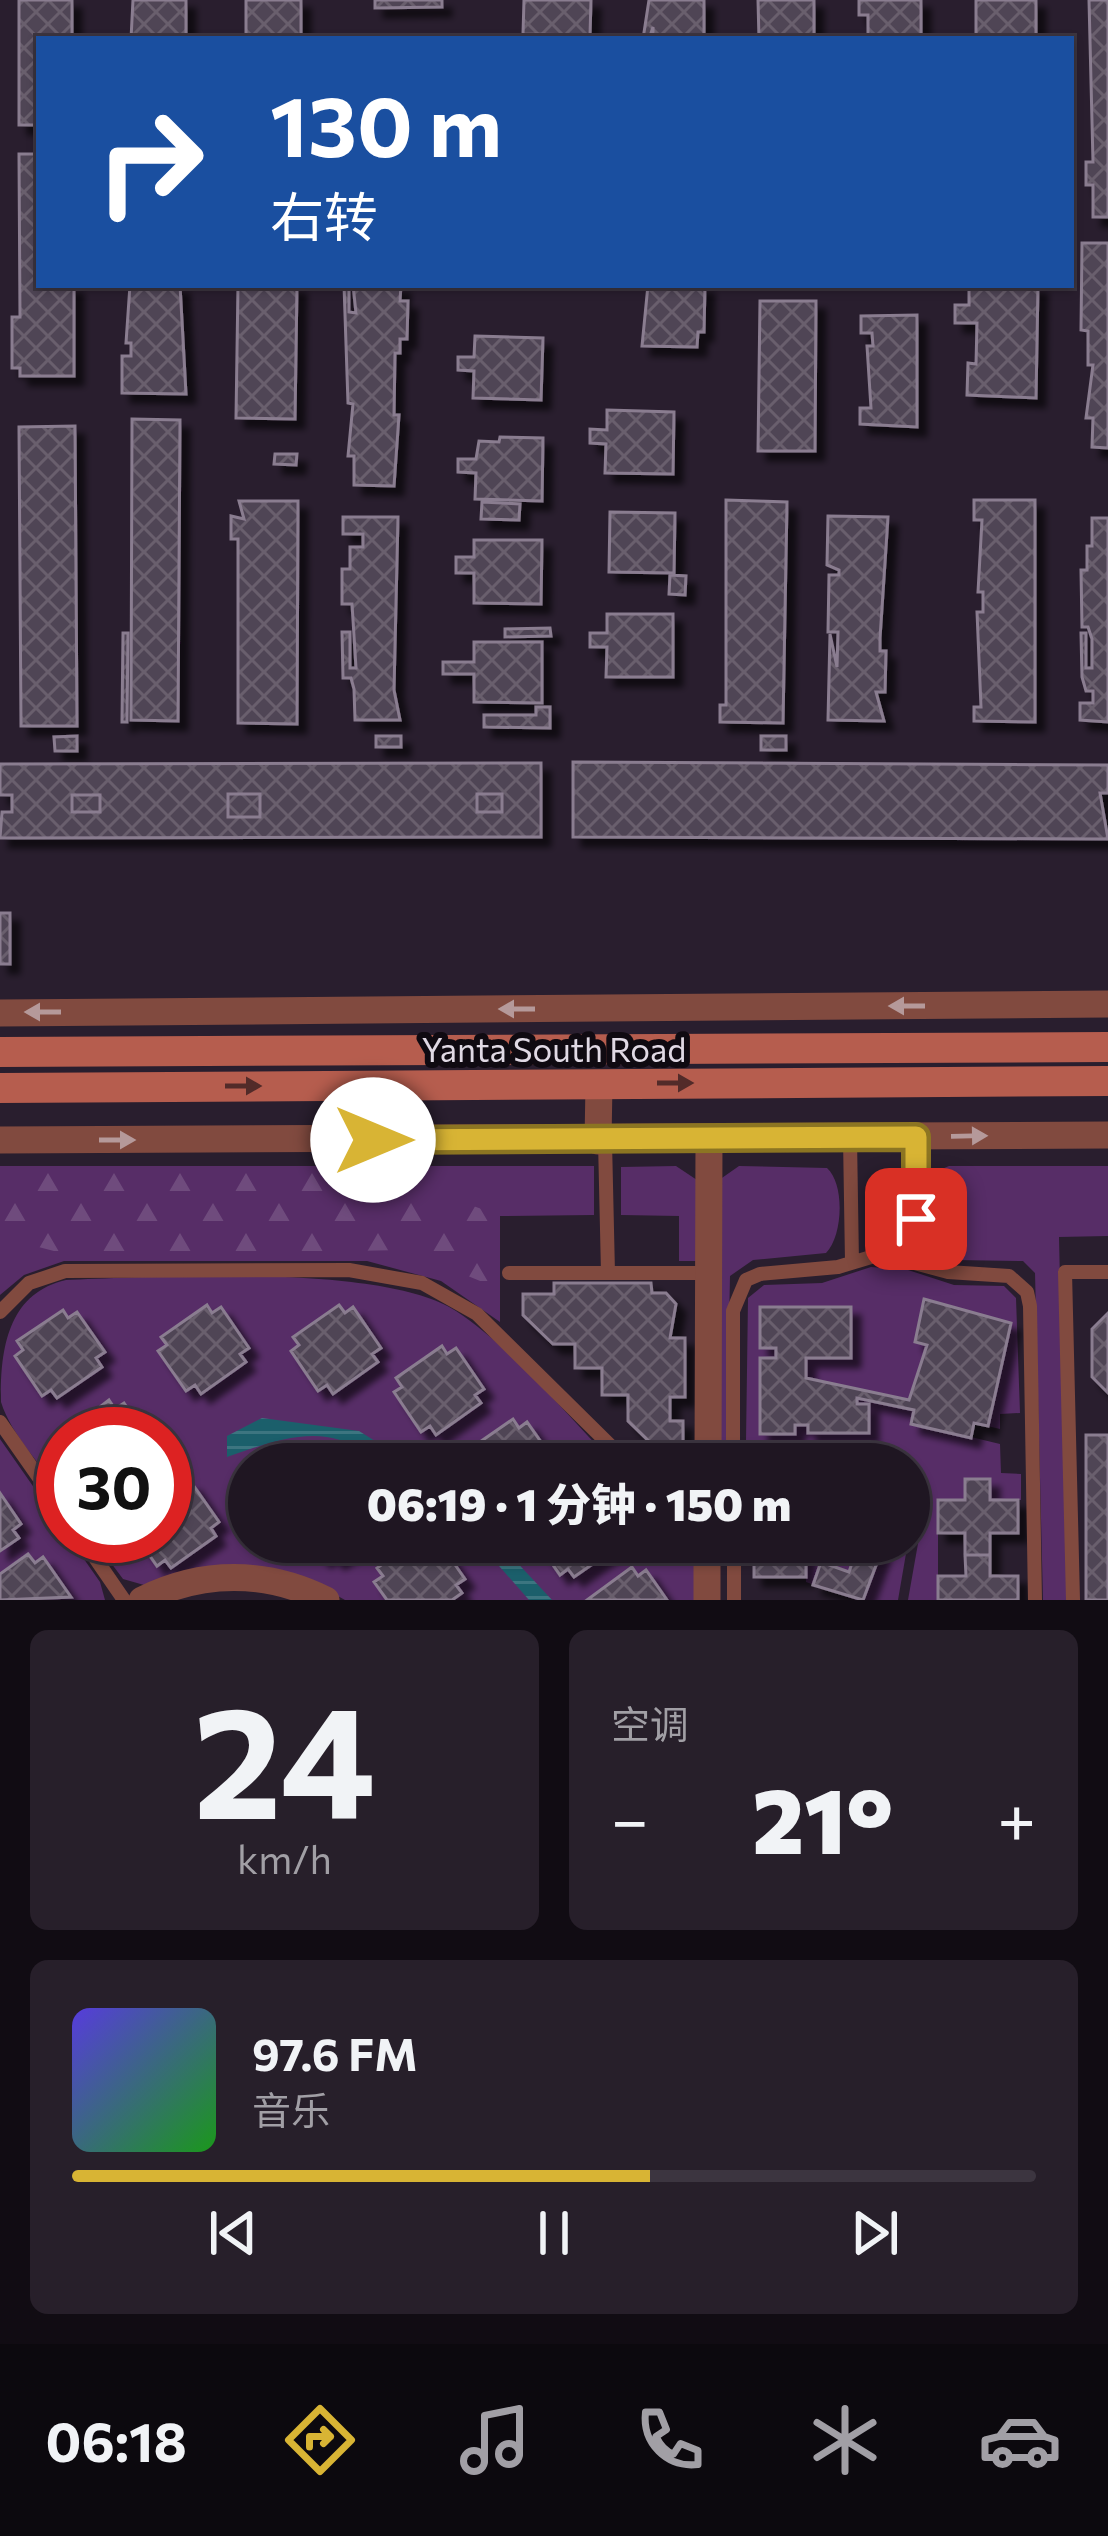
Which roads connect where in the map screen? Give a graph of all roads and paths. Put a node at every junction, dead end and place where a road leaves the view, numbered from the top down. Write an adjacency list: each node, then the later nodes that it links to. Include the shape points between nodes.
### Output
1 (1108, 1004): 2 (street, one-way to 2)
2 (593, 1008): 3 (street, one-way to 3); 5 (street)
3 (0, 1013)
4 (1108, 1047): 5 (main road, Yanta South Road)
5 (593, 1050): 6 (main road, Yanta South Road)
6 (0, 1052)
7 (1108, 1081): 8 (main road, Yanta South Road, one-way to 7)
8 (599, 1084): 9 (main road, Yanta South Road, one-way to 8); 15 (street)
9 (0, 1088)
10 (1108, 1135): 11 (street, one-way to 10)
11 (916, 1137): 12 (street); 16 (lane)
12 (850, 1138): 14 (street); 17 (lane)
13 (0, 1140): 15 (street, one-way to 15)
14 (709, 1140): 15 (street); 21 (street)
15 (601, 1141): 20 (lane)
16 (916, 1260): 17 (lane, via 881,1254); 36 (lane, via 954,1273 1010,1276 1027,1292)
17 (852, 1262): 26 (lane, via 760,1274 740,1288 733,1311)
18 (1108, 1272): 37 (lane, via 1065,1272)
19 (508, 1273): 20 (lane)
20 (608, 1273): 21 (lane)
21 (708, 1273): 25 (street)
22 (0, 1312): 24 (lane, via 29,1283 65,1271 350,1270 401,1277 477,1314)
23 (0, 1422): 27 (lane)
24 (608, 1443)
25 (708, 1443)
26 (734, 1443)
27 (36, 1473)
28 (99, 1563): 31 (lane)
29 (707, 1563): 34 (street)
30 (734, 1563): 35 (lane)
31 (124, 1600)
32 (142, 1600): 33 (street, via 228,1576 282,1582)
33 (326, 1600)
34 (707, 1600)
35 (734, 1600)
36 (1036, 1600)
37 (1073, 1600)

